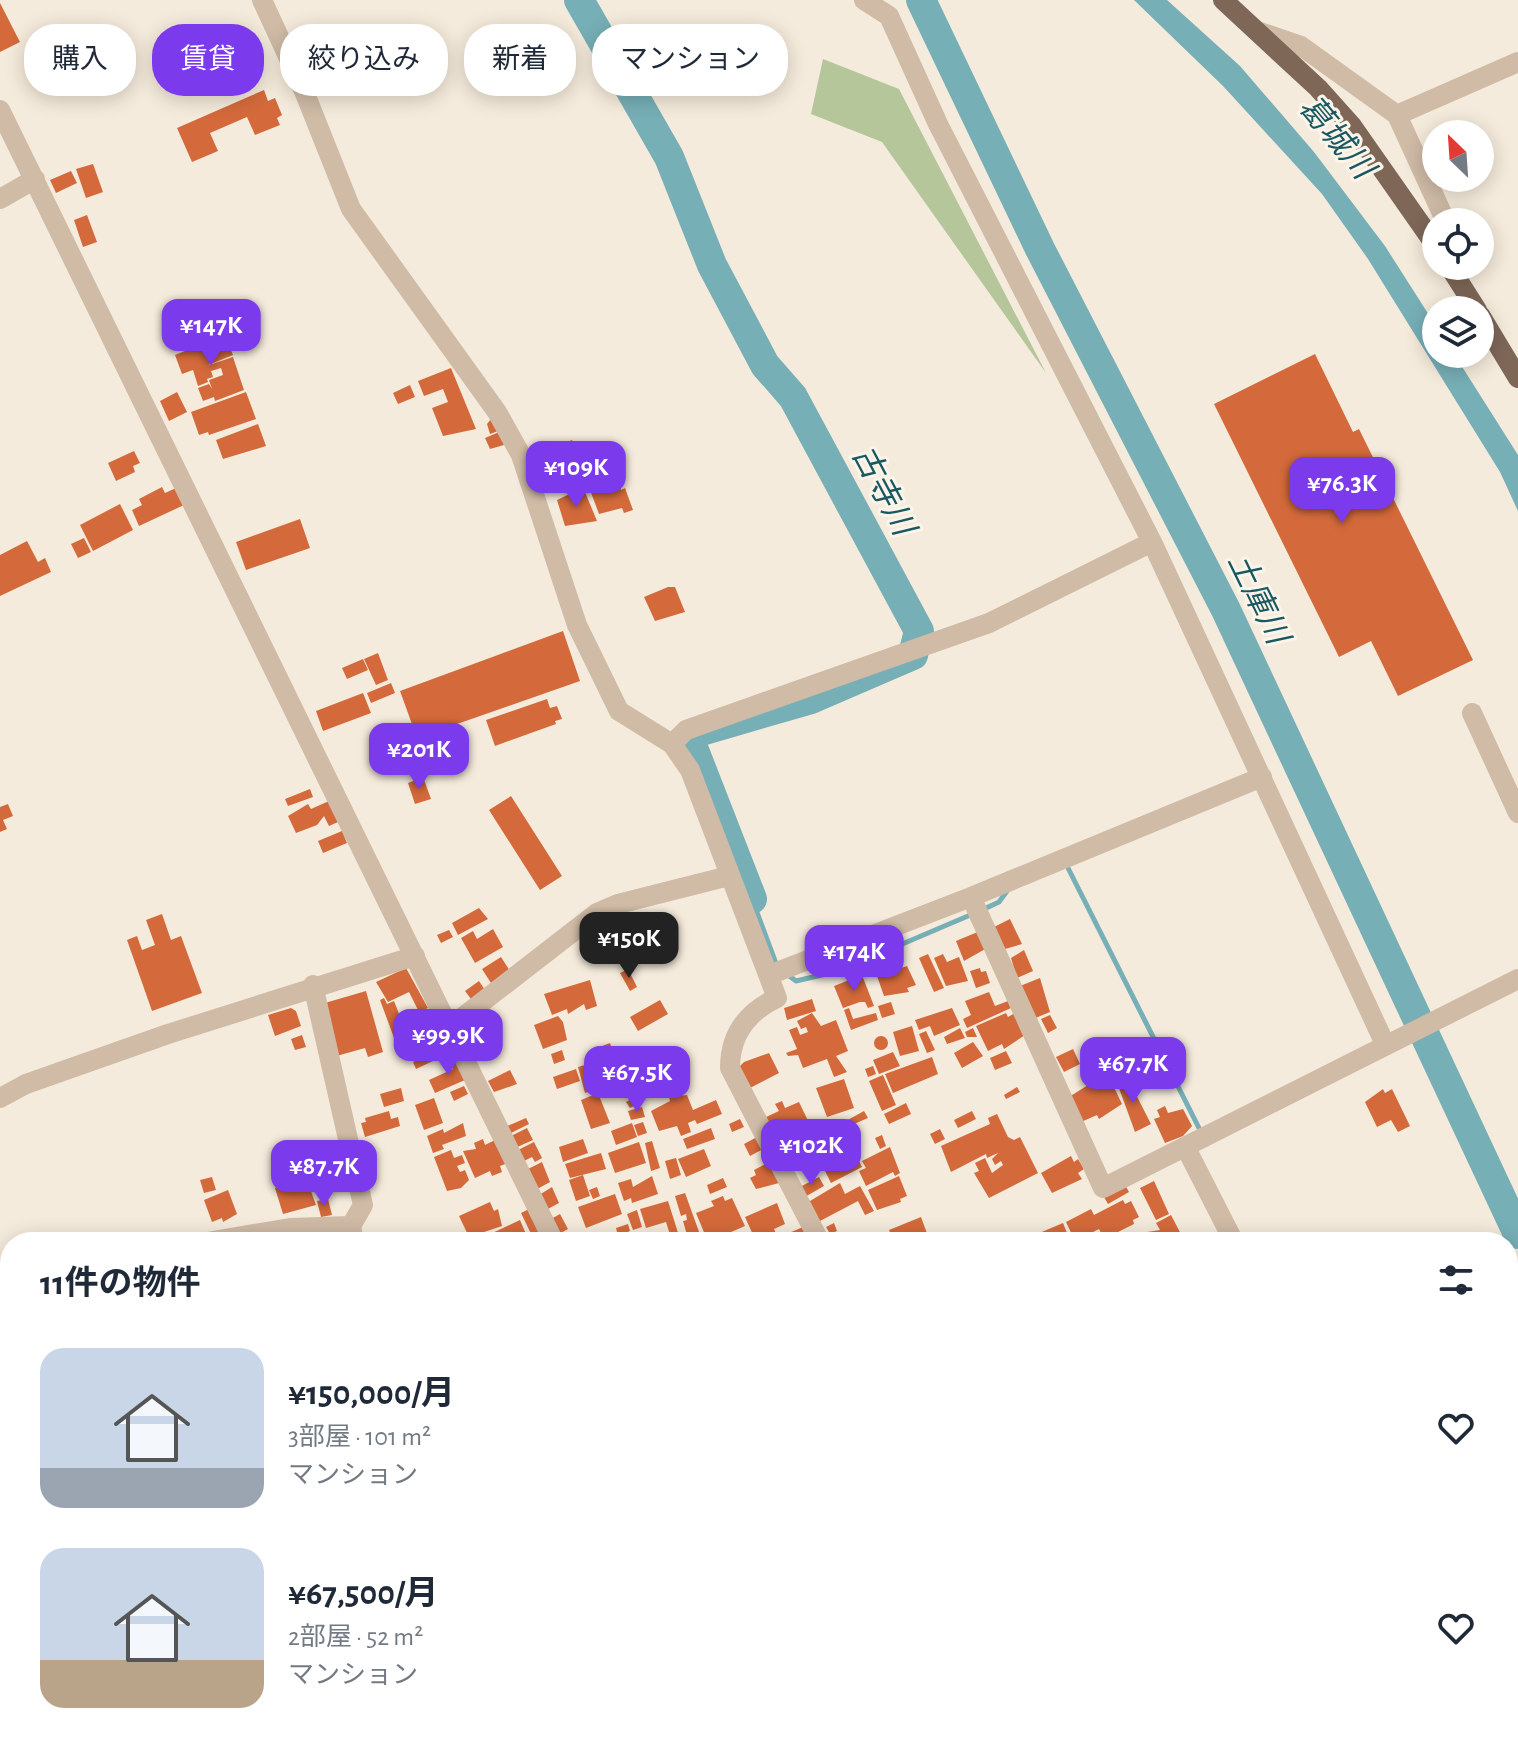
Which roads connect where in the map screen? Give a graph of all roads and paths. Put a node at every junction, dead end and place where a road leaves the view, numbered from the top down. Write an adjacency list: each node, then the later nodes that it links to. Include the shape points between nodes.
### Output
1 (262, 0): 16 (street, via 351,209 497,412 521,455 577,625 619,711)
2 (864, 0): 14 (street, via 889,16 910,55 938,124)
3 (1223, 0): 4 (main road)
4 (1257, 31): 7 (street, via 1301,46); 11 (main road, via 1352,126)
5 (1518, 62): 7 (street)
6 (0, 110): 8 (street)
7 (1397, 115): 10 (street)
8 (35, 179): 9 (street); 21 (street)
9 (0, 199)
10 (1440, 208)
11 (1422, 226)
12 (1494, 338): 13 (main road)
13 (1518, 378)
14 (1152, 542): 16 (street, via 989,623 686,730); 17 (street)
15 (1472, 713): 18 (street)
16 (672, 744): 19 (street, via 690,770)
17 (1262, 777): 20 (street); 26 (street)
18 (1518, 813)
19 (729, 876): 22 (street); 25 (street, via 597,913)
20 (971, 897): 22 (street); 28 (street, via 1103,1188)
21 (415, 956): 24 (street); 25 (street)
22 (769, 975): 33 (street, via 777,998 743,1022 730,1052 730,1068)
23 (1518, 979): 26 (street)
24 (313, 985): 27 (street, via 26,1084); 31 (street, via 363,1205)
25 (450, 1027): 32 (street)
26 (1394, 1040): 28 (street)
27 (0, 1098)
28 (1186, 1148): 34 (street)
29 (266, 1232): 30 (street)
30 (331, 1232)
31 (353, 1232)
32 (549, 1232)
33 (815, 1232)
34 (1229, 1232)

